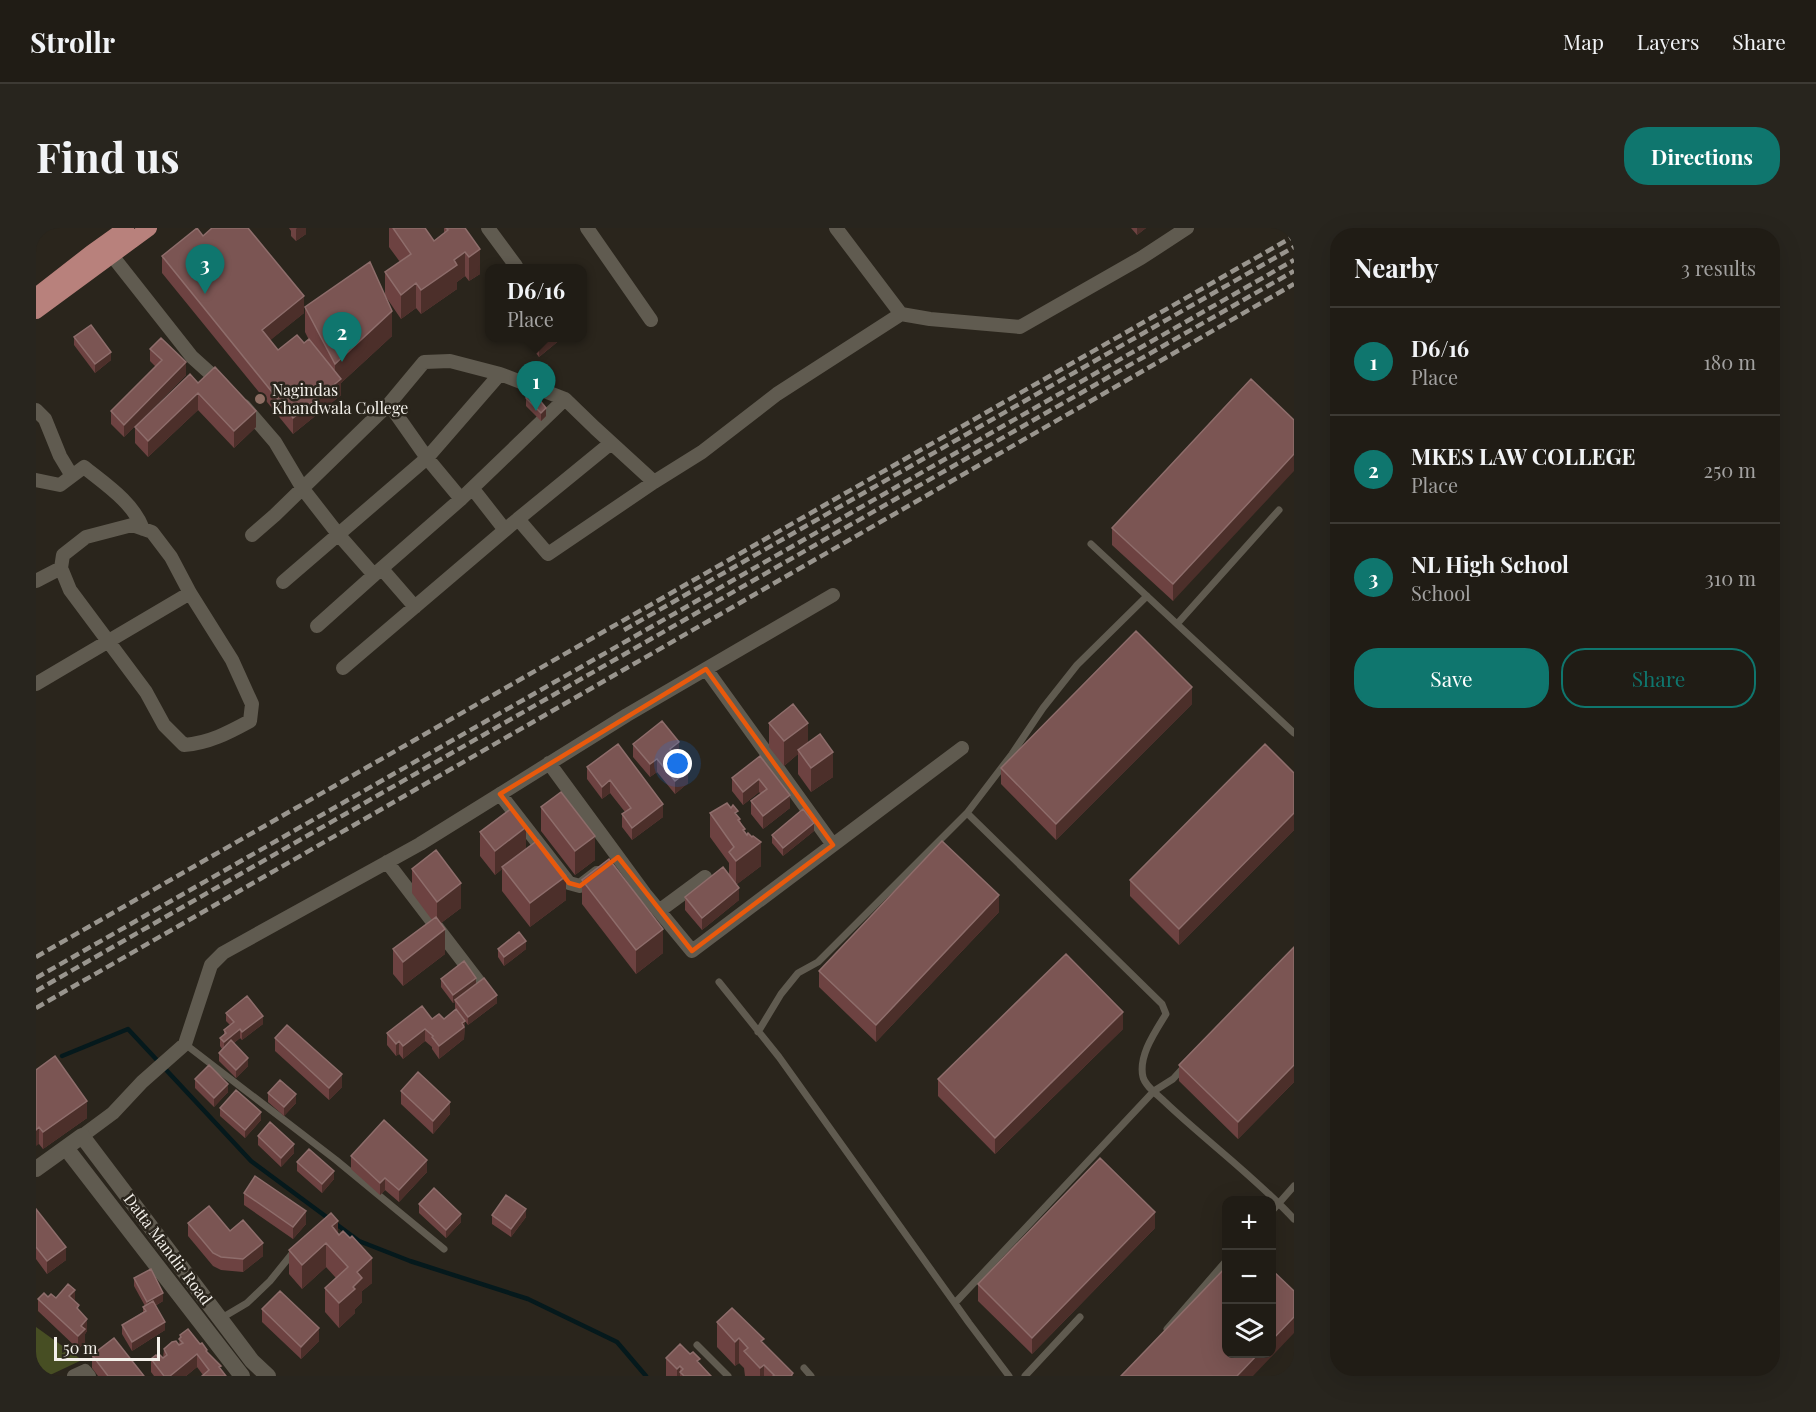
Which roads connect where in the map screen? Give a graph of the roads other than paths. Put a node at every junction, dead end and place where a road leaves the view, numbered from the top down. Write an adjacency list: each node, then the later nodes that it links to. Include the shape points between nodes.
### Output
1 (126, 228): 7 (main road)
2 (149, 228): 7 (main road)
3 (488, 228): 8 (street)
4 (587, 228): 12 (street)
5 (836, 228): 11 (street)
6 (1187, 228): 11 (street, via 1020,327)
7 (107, 250): 9 (main road); 10 (main road); 22 (street, via 192,357 233,393 275,442)
8 (515, 264)
9 (36, 296)
10 (36, 311)
11 (901, 314): 21 (street, via 777,394 702,452)
12 (651, 320)
13 (500, 374): 14 (street); 15 (street, via 450,361 424,362); 18 (street)
14 (565, 399): 17 (street); 23 (street)
15 (389, 404): 18 (street); 22 (street)
16 (36, 410): 19 (street, via 45,419)
17 (611, 443): 21 (street); 26 (street)
18 (427, 458): 24 (street); 29 (street)
19 (72, 476): 20 (street, via 60,485); 27 (street, via 84,467 116,493)
20 (36, 480)
21 (654, 482): 26 (street, via 549,554)
22 (303, 489): 29 (street); 30 (street)
23 (473, 489): 24 (street); 28 (street)
24 (461, 499): 33 (street)
25 (1279, 510): 40 (lane)
26 (518, 519): 28 (street)
27 (143, 529): 32 (street, via 132,525 86,537 63,555); 36 (street, via 152,532 171,557)
28 (505, 530): 39 (street)
29 (338, 534): 33 (street); 35 (street)
30 (252, 535)
31 (1091, 544): 38 (lane)
32 (61, 568): 34 (street); 42 (street, via 70,590)
33 (378, 572): 39 (street); 41 (street)
34 (36, 581)
35 (283, 582)
36 (190, 593): 42 (street); 42 (street, via 232,660 252,704 250,721 202,744 184,745 164,725 146,692)
37 (833, 596): 44 (street)
38 (1147, 596): 40 (lane); 50 (lane, via 1077,665)
39 (415, 607): 43 (street)
40 (1177, 624): 46 (lane)
41 (317, 626)
42 (108, 642): 45 (street)
43 (343, 668)
44 (706, 669): 48 (street); 51 (street)
45 (36, 684)
46 (1294, 733)
47 (962, 748): 51 (street)
48 (549, 763): 49 (street); 52 (street)
49 (500, 794): 52 (street, via 569,883 580,886); 53 (street)
50 (967, 813): 58 (lane, via 818,962 798,973); 61 (lane, via 1162,1004 1166,1014 1142,1065 1143,1081)
51 (833, 845): 55 (street, via 692,951)
52 (618, 857): 55 (street)
53 (387, 862): 56 (street); 59 (street, via 223,953 211,965)
54 (705, 877): 55 (street)
55 (659, 911)
56 (478, 981)
57 (719, 982): 58 (lane)
58 (758, 1032): 72 (lane)
59 (185, 1044): 62 (street, via 113,1113); 70 (lane)
60 (1190, 1061): 61 (lane)
61 (1154, 1091): 66 (lane); 72 (lane)
62 (82, 1136): 63 (main road); 74 (main road, Datta Mandir Road)
63 (66, 1148): 64 (main road); 78 (main road, Datta Mandir Road)
64 (36, 1169)
65 (1294, 1186): 66 (lane)
66 (1279, 1203): 67 (lane); 68 (lane)
67 (1276, 1206)
68 (1294, 1219)
69 (297, 1248): 74 (lane, via 247,1303)
70 (444, 1249)
71 (1222, 1268): 75 (lane)
72 (955, 1303): 86 (lane)
73 (1080, 1317): 87 (lane)
74 (220, 1318): 76 (main road, Datta Mandir Road)
75 (1164, 1332)
76 (236, 1340): 78 (main road); 83 (main road, Datta Mandir Road)
77 (697, 1345): 84 (lane)
78 (222, 1350): 82 (main road, Datta Mandir Road)
79 (804, 1368): 85 (lane)
80 (74, 1376): 81 (street, via 85,1371)
81 (89, 1376)
82 (242, 1376)
83 (268, 1376)
84 (728, 1376)
85 (811, 1376)
86 (1009, 1376)
87 (1025, 1376)

